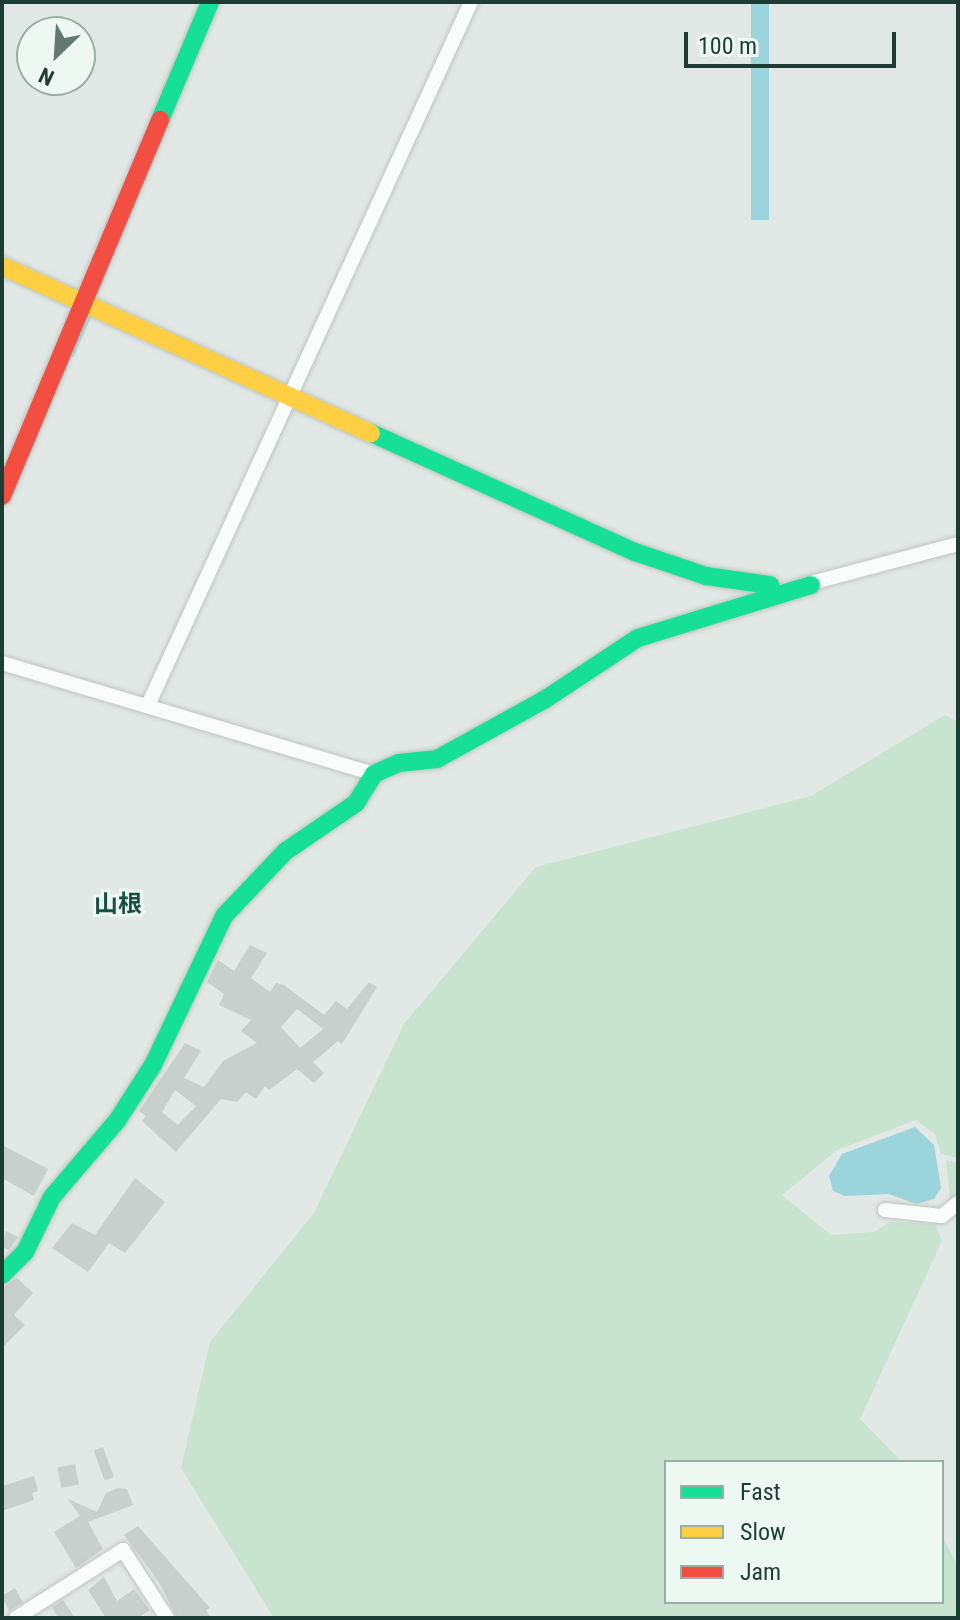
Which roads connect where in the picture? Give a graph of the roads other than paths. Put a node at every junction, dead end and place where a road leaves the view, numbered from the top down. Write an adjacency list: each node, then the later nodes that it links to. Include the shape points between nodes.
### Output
1 (210, 2): 4 (street)
2 (471, 2): 5 (street)
3 (2, 266): 4 (street)
4 (82, 302): 5 (street); 6 (street)
5 (289, 397): 8 (street, via 660,562 706,576); 11 (street)
6 (2, 496)
7 (958, 544): 9 (street)
8 (770, 585): 9 (street)
9 (811, 585): 12 (street, via 638,638 544,700 437,759 399,763)
10 (2, 663): 11 (street)
11 (149, 703): 12 (street)
12 (374, 774): 15 (street, via 356,803 286,851 224,916 153,1065 117,1121 52,1197 25,1252)
13 (958, 1203): 14 (street, via 942,1216)
14 (885, 1210)
15 (2, 1275)
16 (16, 1618): 17 (street, via 123,1550)
17 (167, 1618)

